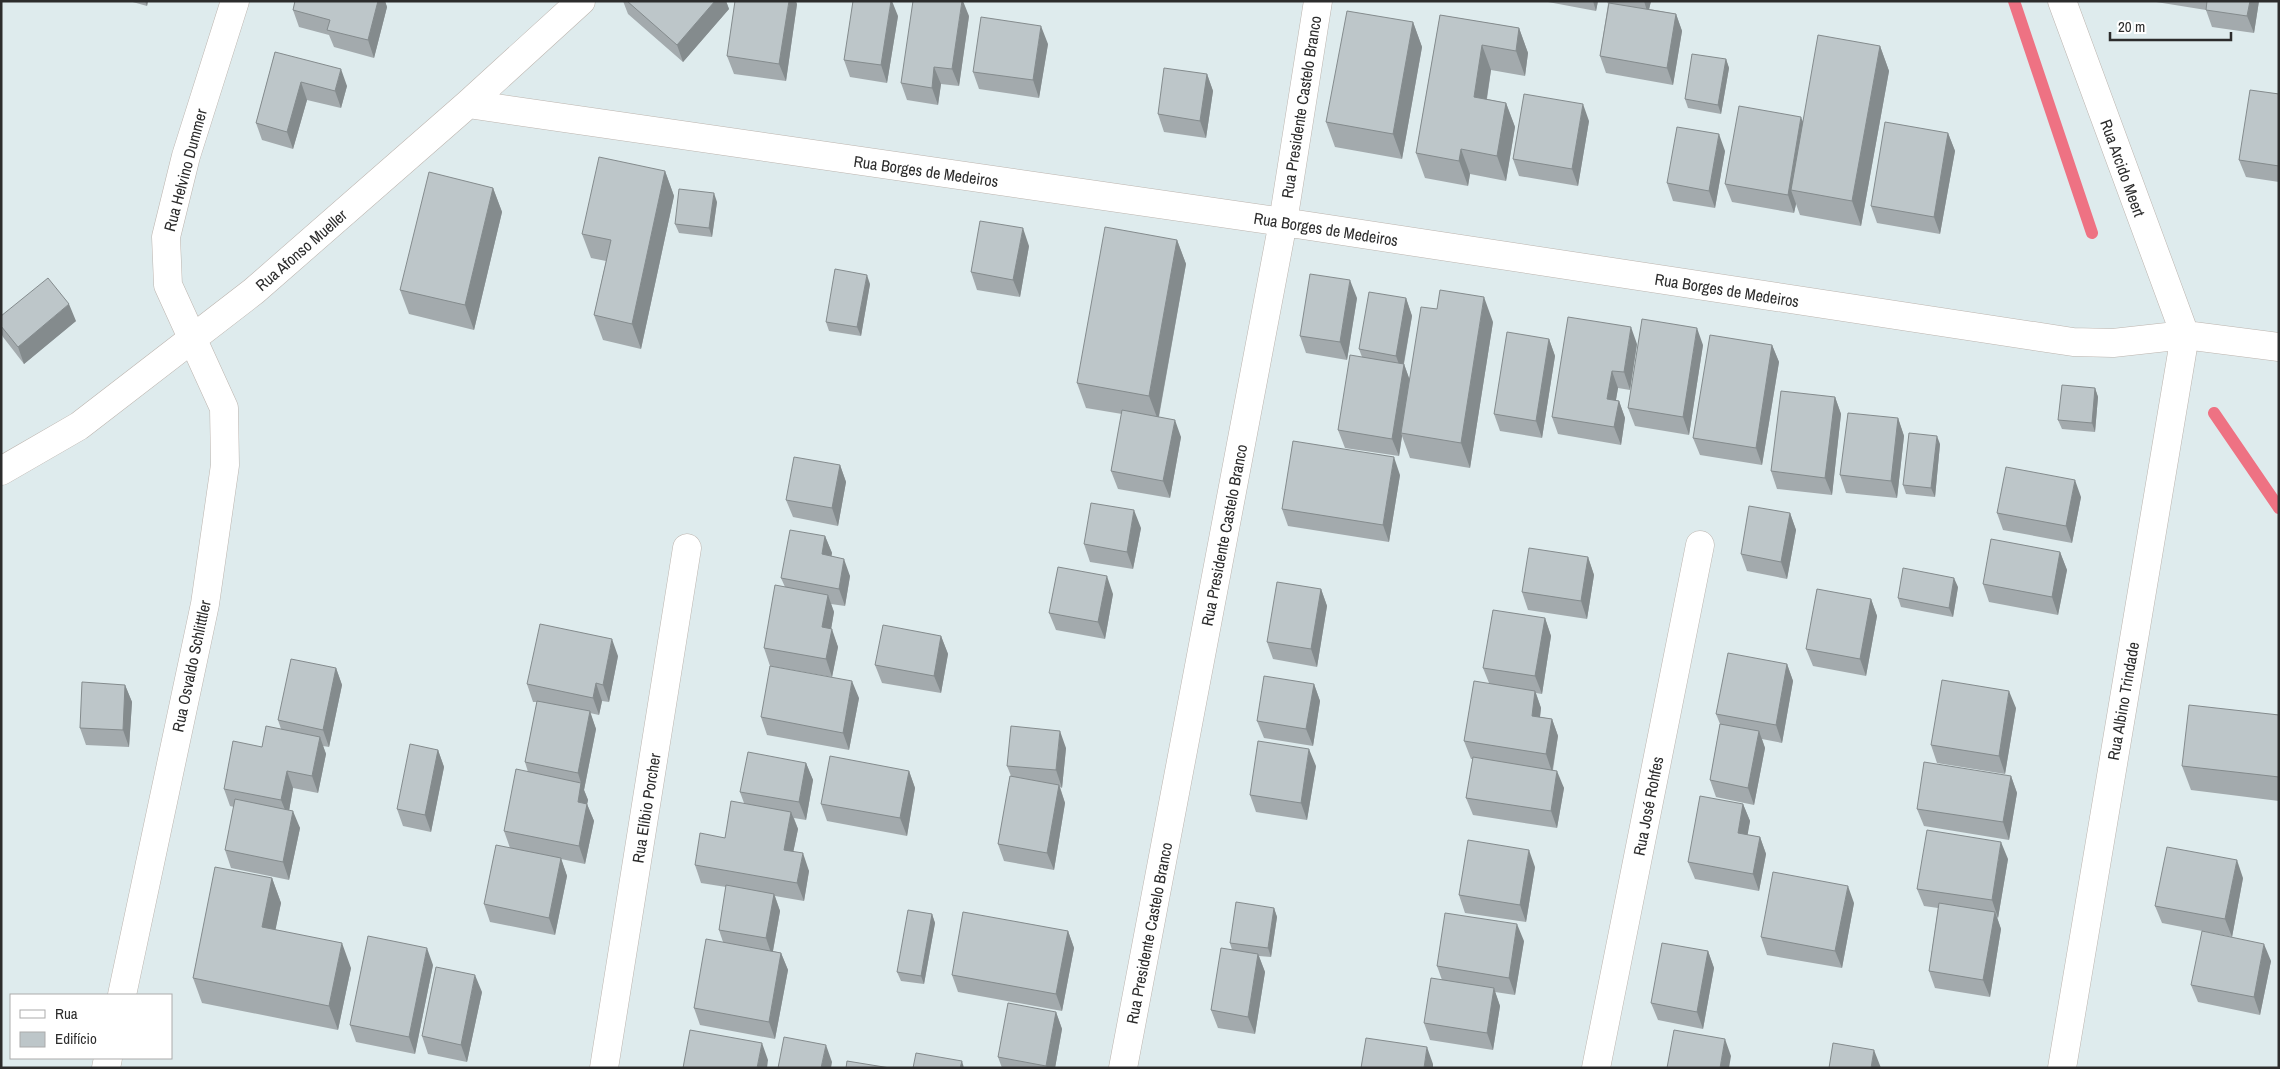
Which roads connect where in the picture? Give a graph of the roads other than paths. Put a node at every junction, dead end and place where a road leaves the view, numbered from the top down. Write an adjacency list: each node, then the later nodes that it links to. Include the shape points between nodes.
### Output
1 (235, 1): 8 (street, Rua Helvino Dummer, via 186,156 166,237 168,285)
2 (581, 1): 5 (street, Rua Afonso Mueller)
3 (1318, 1): 6 (street, Rua Presidente Castelo Branco)
4 (2062, 1): 7 (street, Rua Arcido Meert)
5 (468, 104): 6 (street, Rua Borges de Medeiros); 8 (street, Rua Afonso Mueller, via 254,291)
6 (1283, 222): 7 (street, Rua Borges de Medeiros, via 2073,342 2113,343); 15 (street, Rua Presidente Castelo Branco)
7 (2185, 335): 9 (street, Rua Borges de Medeiros); 17 (street, Rua Albino Trindade)
8 (193, 339): 10 (street, Rua Afonso Mueller, via 79,426); 13 (street, Rua Osvaldo Schlitttler, via 224,408 225,465 205,604)
9 (2279, 347)
10 (1, 471)
11 (1700, 545): 16 (street, Rua José Rohfes)
12 (687, 548): 14 (street, Rua Elíbio Porcher)
13 (122, 994)
14 (604, 1068)
15 (1124, 1068)
16 (1596, 1068)
17 (2062, 1068)

